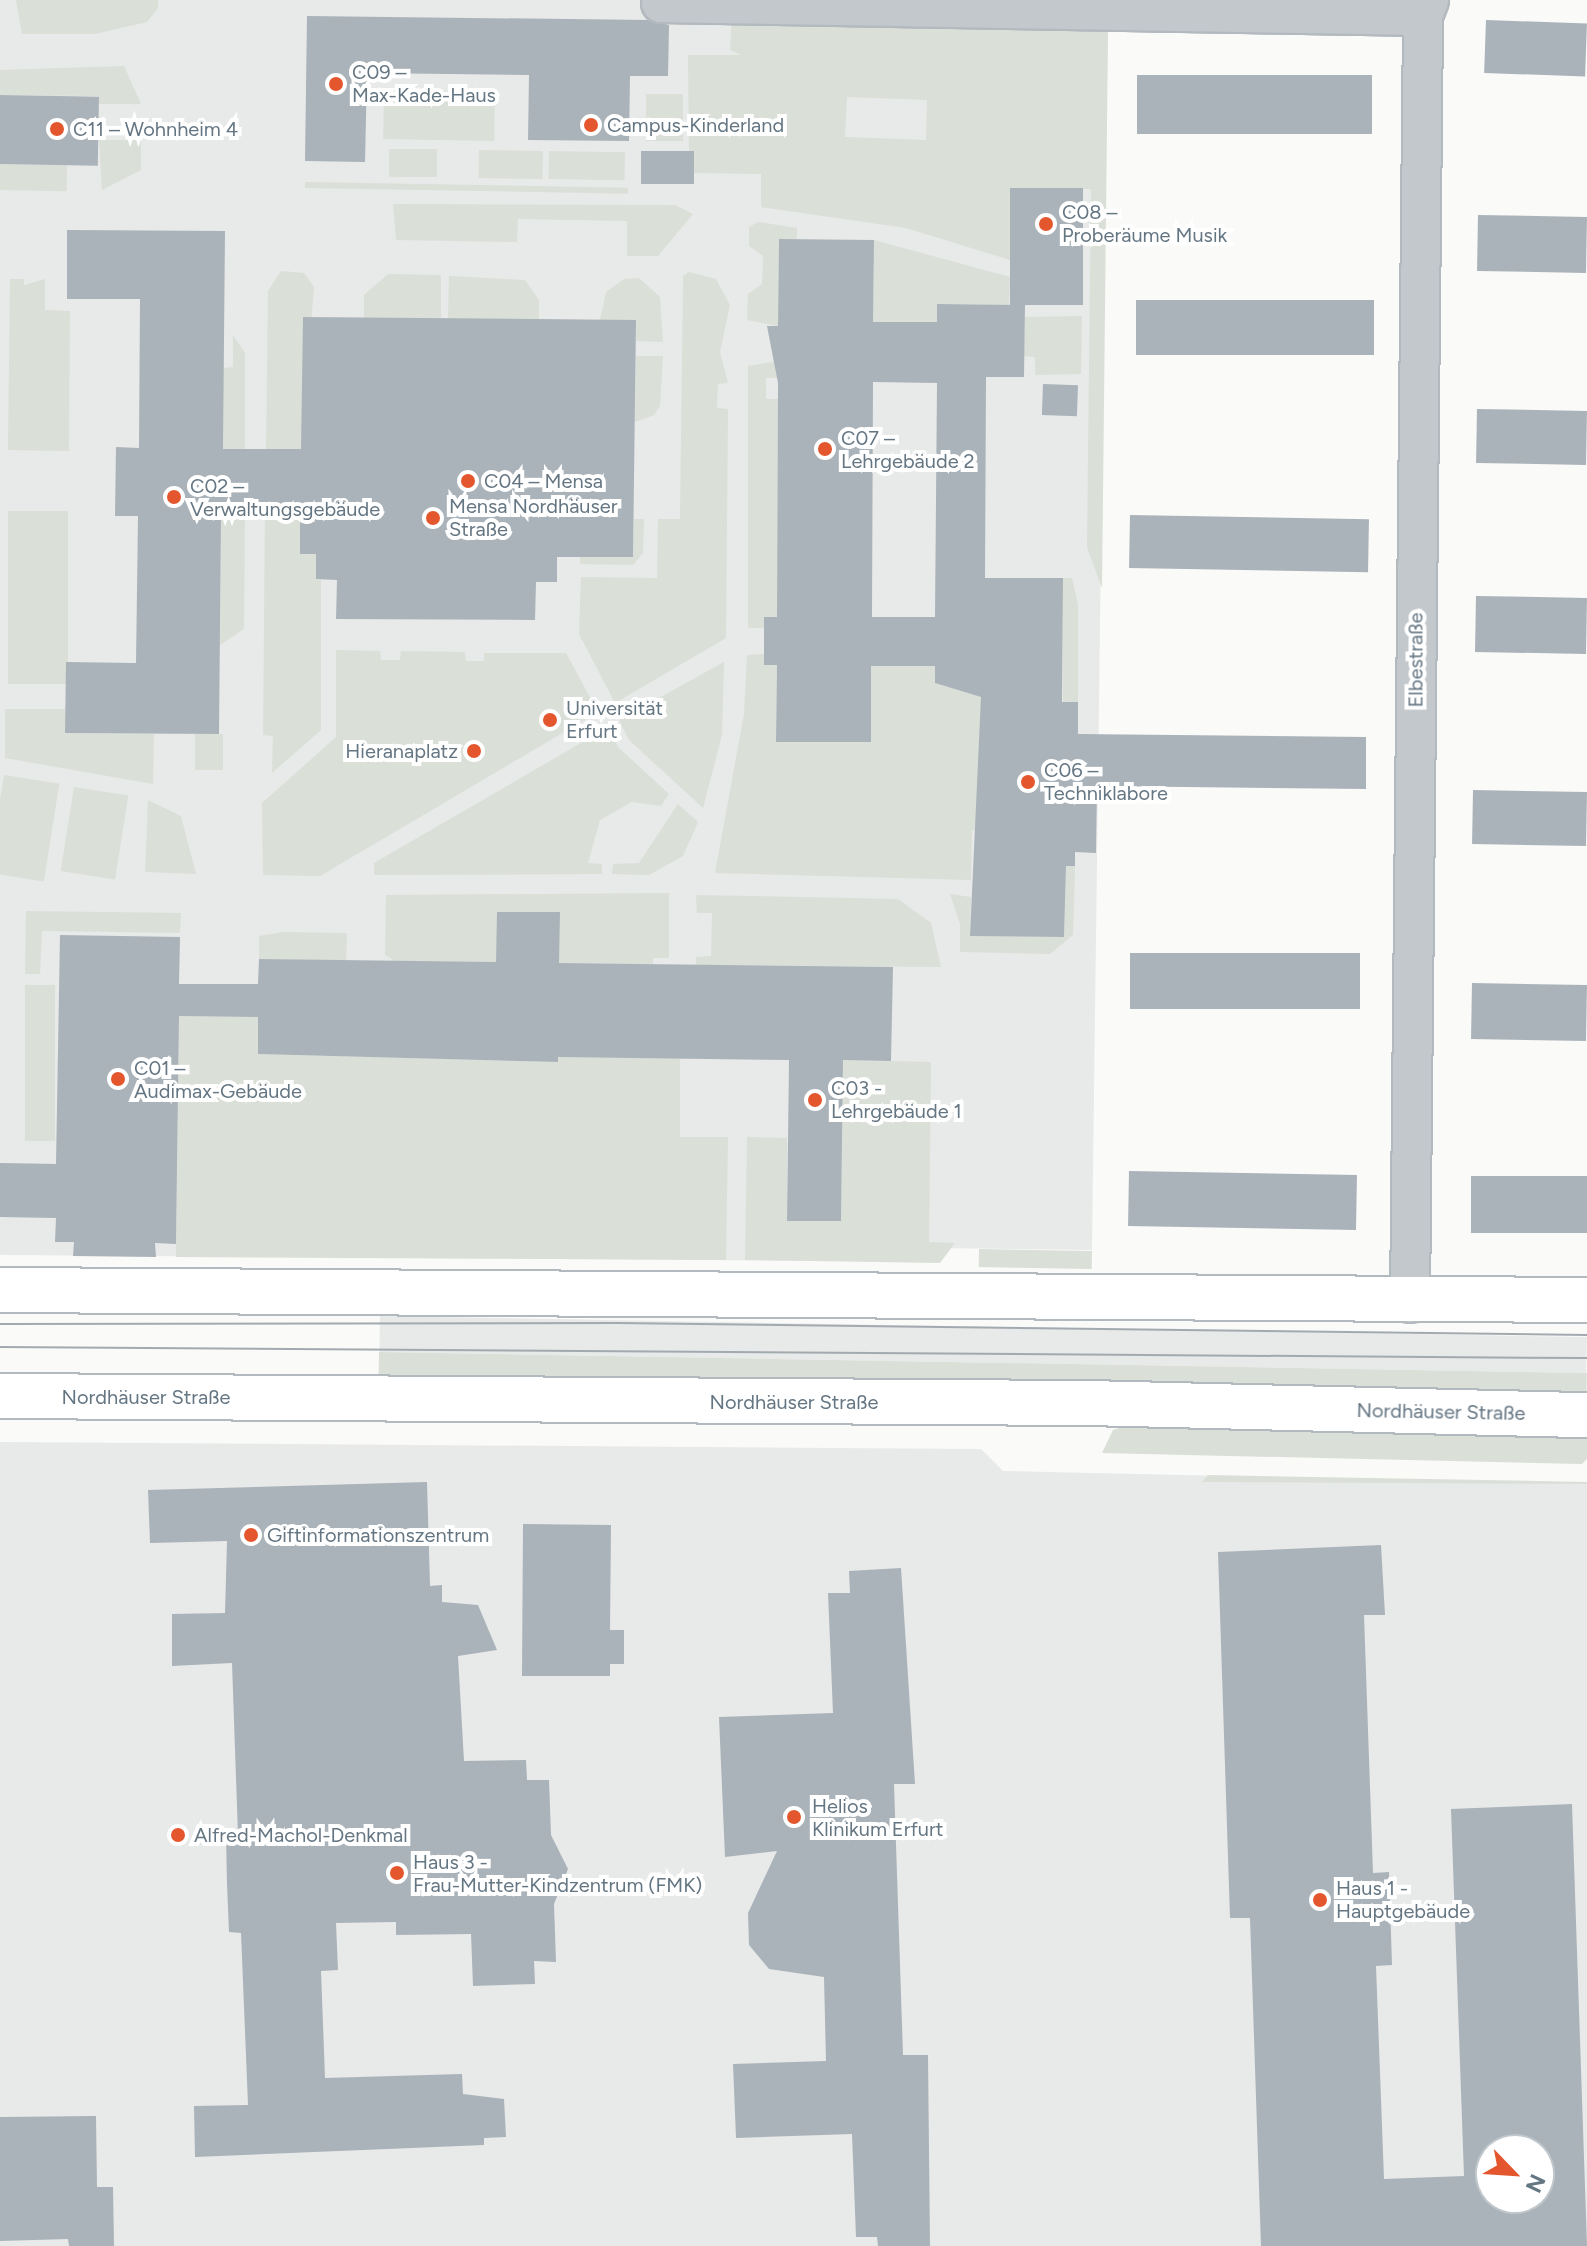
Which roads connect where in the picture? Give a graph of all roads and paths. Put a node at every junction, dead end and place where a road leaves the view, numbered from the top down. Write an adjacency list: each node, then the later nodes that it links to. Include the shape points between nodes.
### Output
1 (661, 3): 2 (street)
2 (1426, 8): 5 (street, Elbestraße)
3 (0, 1290): 5 (main road)
4 (1587, 1300): 5 (main road)
5 (1410, 1303)
6 (0, 1396): 7 (main road, Nordhäuser Straße, via 1088,1403)
7 (1587, 1415)

